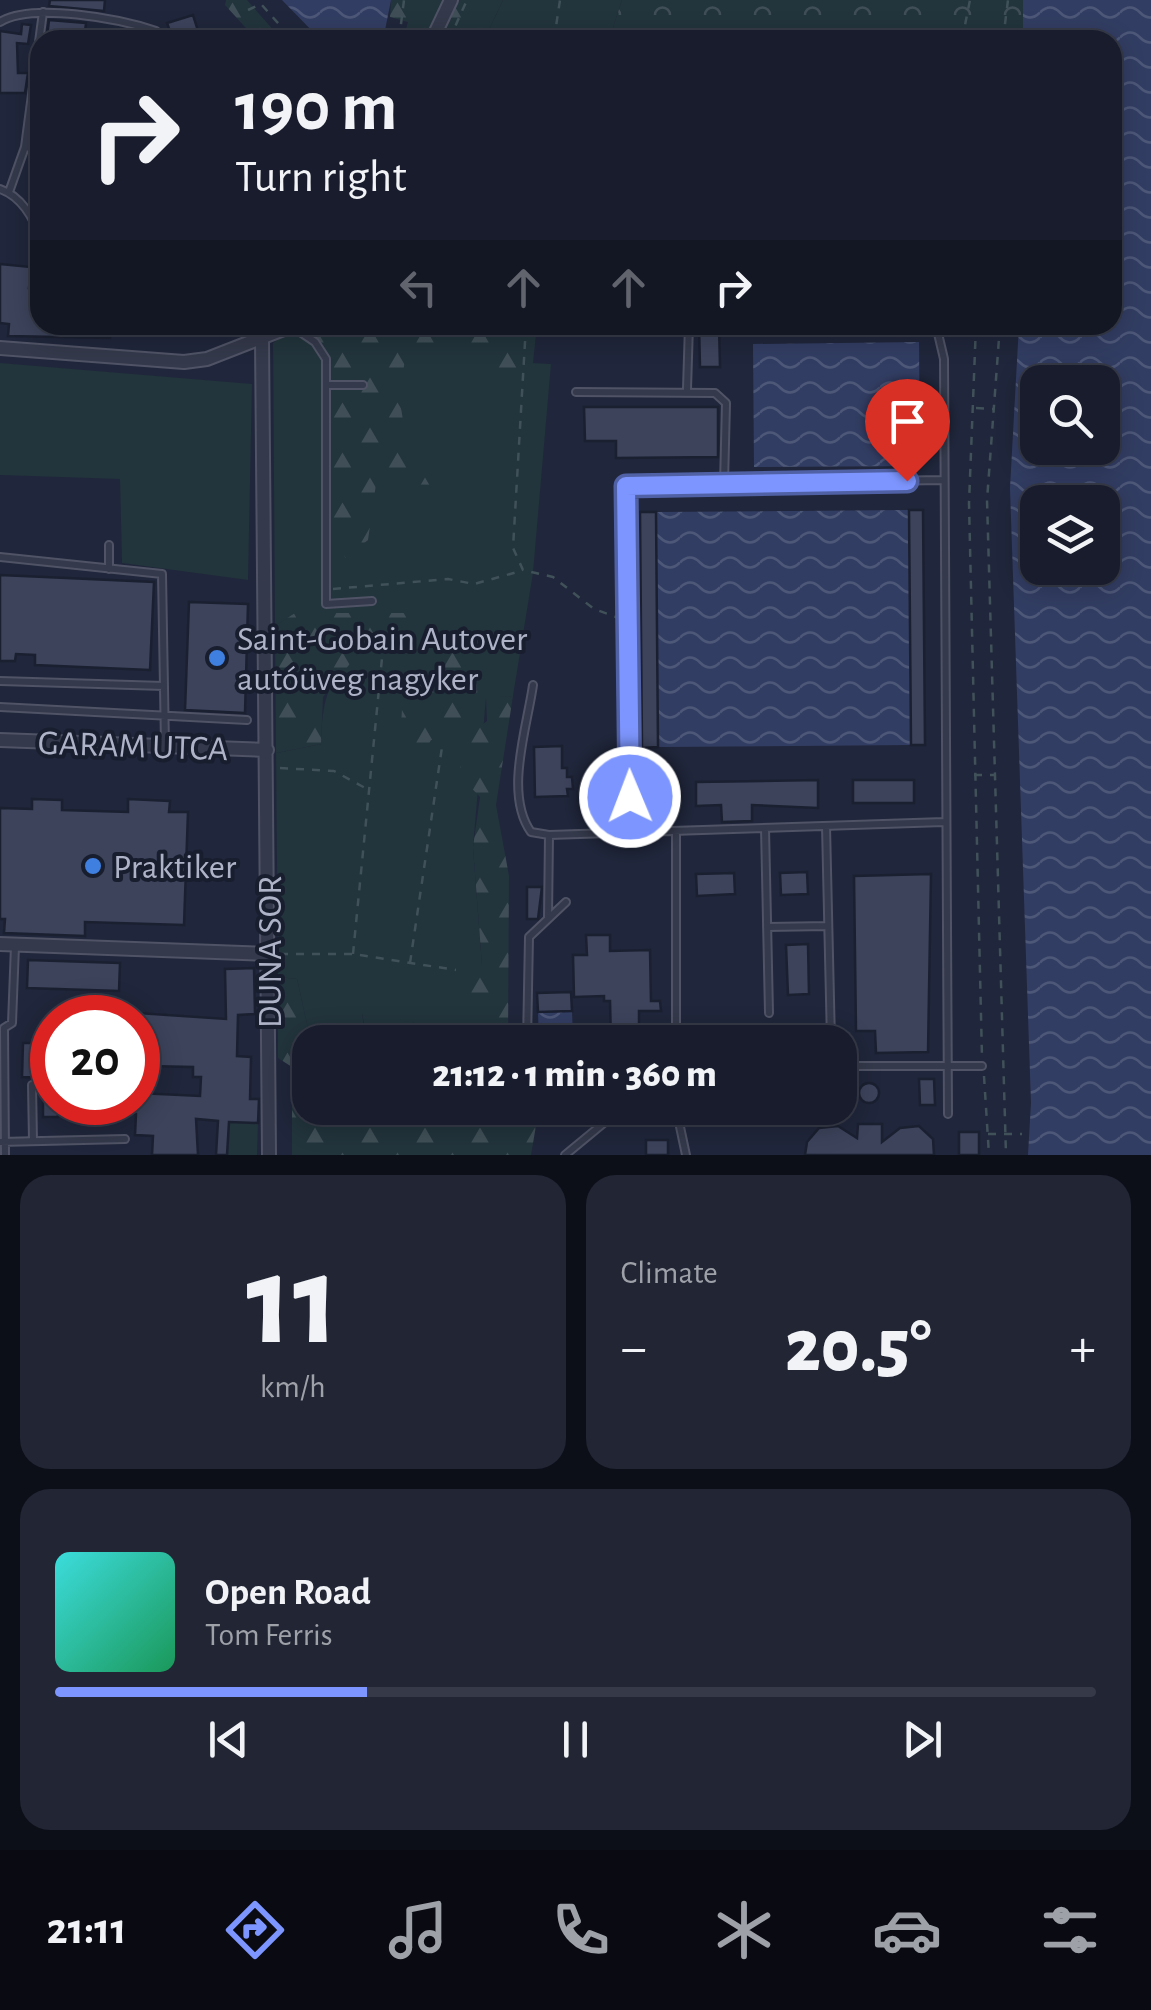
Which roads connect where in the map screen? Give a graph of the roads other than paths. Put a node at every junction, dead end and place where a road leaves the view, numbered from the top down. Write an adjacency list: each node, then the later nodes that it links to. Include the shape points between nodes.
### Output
1 (451, 0): 6 (street)
2 (43, 12): 3 (lane); 4 (lane); 5 (lane)
3 (0, 22)
4 (41, 30)
5 (152, 30)
6 (437, 30)
7 (30, 110): 8 (lane)
8 (25, 147): 9 (lane); 10 (lane)
9 (30, 147)
10 (4, 190): 11 (lane)
11 (30, 216)
12 (272, 335): 16 (street)
13 (305, 335): 18 (lane, via 326,360)
14 (689, 335): 20 (lane)
15 (938, 335): 22 (lane)
16 (262, 339): 17 (street, via 184,362); 36 (street, DUNA SOR)
17 (0, 348)
18 (326, 385): 19 (lane); 27 (lane, via 326,604)
19 (363, 385)
20 (687, 390): 21 (lane); 23 (lane, via 715,392 726,403)
21 (576, 392)
22 (944, 480): 23 (lane); 37 (lane)
23 (724, 484): 41 (lane, via 626,486)
24 (109, 545): 26 (lane)
25 (0, 556): 26 (lane)
26 (109, 569): 29 (lane, via 163,576)
27 (372, 601)
28 (0, 681): 29 (lane)
29 (164, 686): 32 (lane)
30 (533, 686): 42 (lane, via 519,815 530,832)
31 (0, 707): 32 (lane)
32 (164, 715): 33 (lane); 35 (lane)
33 (246, 720)
34 (0, 740): 35 (street, GARAM UTCA)
35 (164, 746): 36 (street, GARAM UTCA)
36 (267, 750): 49 (street, DUNA SOR)
37 (944, 822): 38 (lane); 56 (lane)
38 (826, 826): 39 (lane); 45 (lane)
39 (764, 828): 40 (lane); 46 (lane)
40 (676, 830): 41 (lane); 52 (lane)
41 (630, 832): 42 (lane)
42 (549, 835): 44 (lane)
43 (566, 902): 44 (lane)
44 (548, 918): 51 (lane, via 529,937)
45 (828, 926): 46 (lane); 53 (lane)
46 (768, 927): 50 (lane)
47 (0, 944): 48 (street)
48 (15, 944): 49 (street); 54 (lane, via 12,1024)
49 (268, 954): 67 (street, DUNA SOR)
50 (770, 1013)
51 (527, 1025)
52 (676, 1025)
53 (830, 1025)
54 (2, 1028): 58 (lane)
55 (857, 1066): 56 (lane)
56 (949, 1066): 57 (lane); 59 (lane)
57 (982, 1066)
58 (2, 1086): 65 (lane)
59 (948, 1114)
60 (33, 1125): 64 (lane)
61 (601, 1125): 68 (lane)
62 (680, 1125): 69 (lane)
63 (125, 1139): 64 (lane)
64 (33, 1141): 65 (lane)
65 (2, 1142): 66 (lane)
66 (5, 1155)
67 (269, 1155)
68 (564, 1155)
69 (686, 1155)

